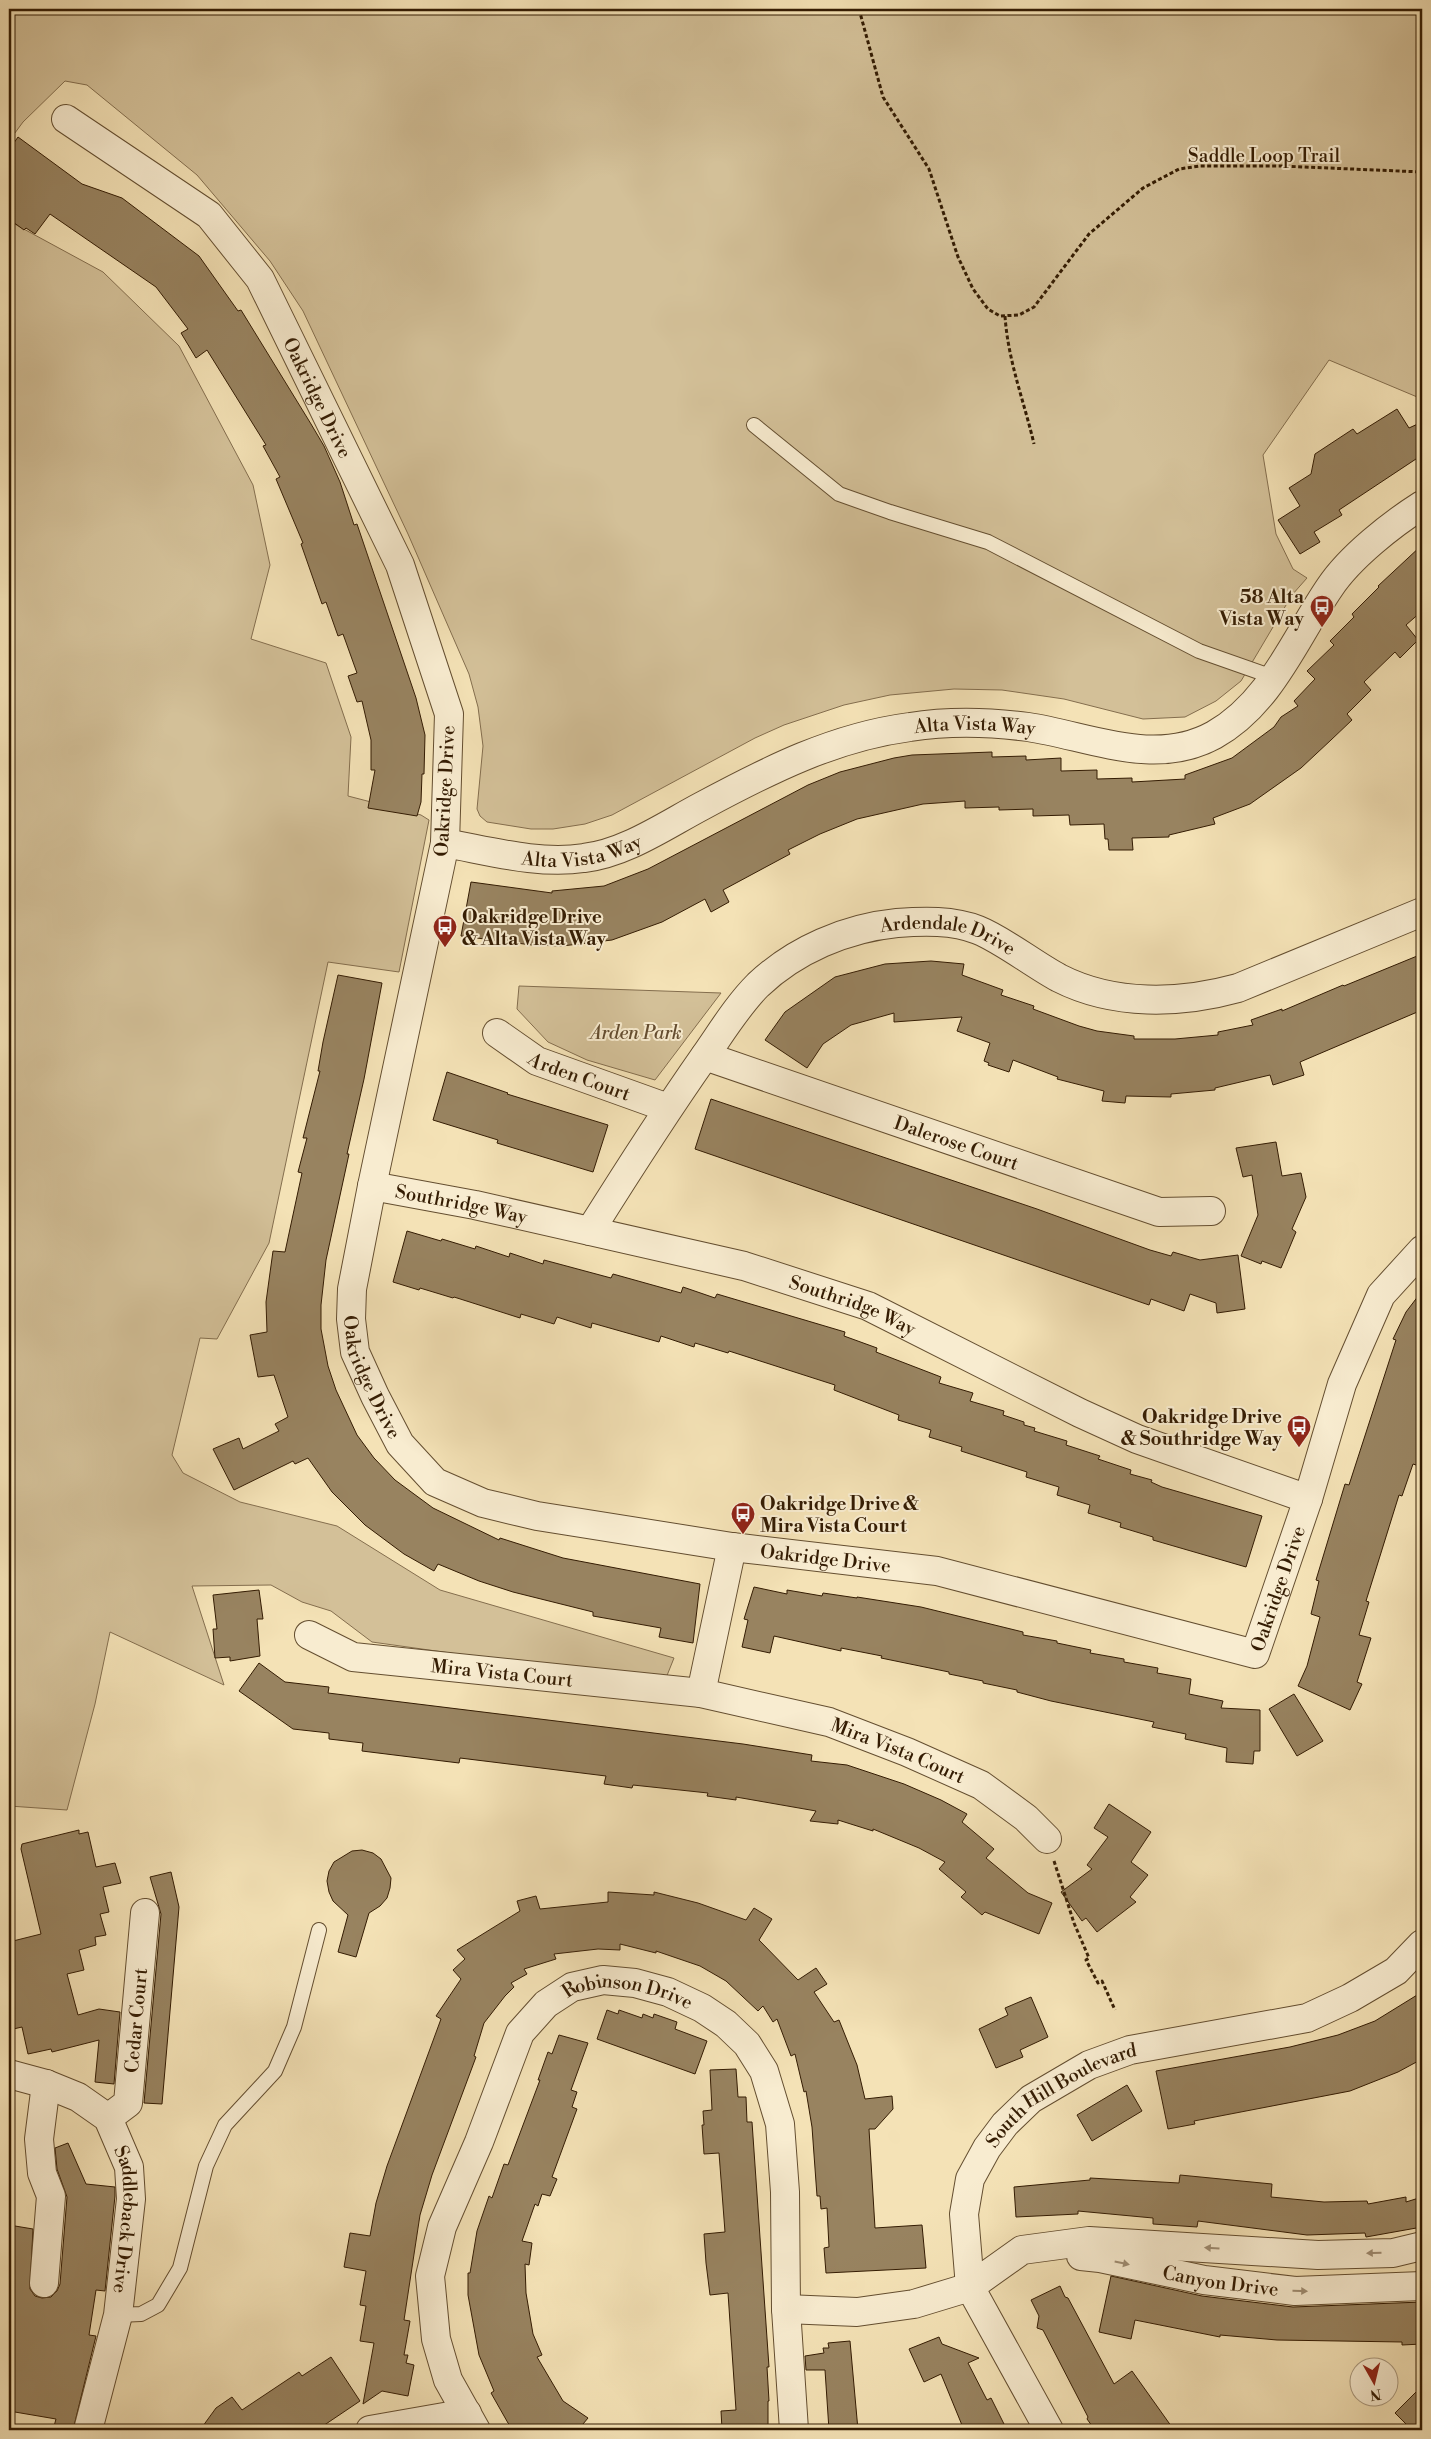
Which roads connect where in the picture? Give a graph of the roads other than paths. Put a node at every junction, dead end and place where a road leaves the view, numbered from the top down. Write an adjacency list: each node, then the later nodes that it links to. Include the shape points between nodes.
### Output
1 (66, 119): 5 (street, Oakridge Drive, via 209,215 260,279 400,566 449,714)
2 (754, 425): 4 (lane, via 839,494 988,542 1199,651)
3 (1422, 505): 4 (street, Alta Vista Way, via 1362,553 1332,584)
4 (1274, 677): 5 (street, Alta Vista Way, via 1240,718 1212,736 1189,745 1135,750 1028,727 969,723 911,726 845,740 799,757 651,833 617,849 585,858 548,859)
5 (445, 843): 10 (street, Oakridge Drive)
6 (1422, 912): 8 (street, Ardendale Drive, via 1238,988 1212,995 1159,1000 1106,994 1082,987 1060,978 978,930 949,923 884,924 850,932 817,945 786,963 758,986)
7 (497, 1033): 9 (street, Arden Court, via 537,1061)
8 (705, 1056): 9 (street, Ardendale Drive); 11 (street, Dalerose Court, via 1158,1212)
9 (668, 1108): 12 (street, Ardendale Drive)
10 (372, 1186): 12 (street, Southridge Way); 15 (street, Oakridge Drive, via 352,1289 355,1352 400,1444 435,1482 483,1503 537,1516)
11 (1211, 1211)
12 (590, 1231): 14 (street, Southridge Way, via 744,1266 868,1306 1137,1439)
13 (1422, 1250): 14 (street, Oakridge Drive, via 1381,1295 1342,1384)
14 (1308, 1500): 15 (street, Oakridge Drive, via 1255,1654 937,1571)
15 (732, 1547): 17 (street)
16 (309, 1635): 17 (street, Mira Vista Court, via 353,1657)
17 (701, 1693): 18 (street, Mira Vista Court, via 829,1722 907,1752 981,1785 1026,1818)
18 (1047, 1839)
19 (145, 1913): 24 (street, Cedar Court, via 128,2103)
20 (319, 1930): 31 (lane, via 294,2027 275,2071 225,2125 206,2166 180,2268 158,2305 141,2314)
21 (1422, 1944): 28 (street, South Hill Boulevard, via 1396,1971 1307,2018 1130,2050 1089,2065 1031,2099 1005,2124 970,2179 964,2214)
22 (9, 2074): 23 (street, Saddleback Drive)
23 (46, 2084): 24 (street, Saddleback Drive, via 78,2097); 27 (street, via 39,2139 42,2173 51,2196)
24 (108, 2118): 31 (street, Saddleback Drive, via 129,2167 131,2199)
25 (1422, 2246): 26 (street, Canyon Drive, one-way to 26, via 1393,2253 1318,2255 1090,2241)
26 (1022, 2250): 28 (street, Canyon Drive); 29 (street, Canyon Drive, one-way to 29, via 1100,2258 1204,2280 1295,2291)
27 (44, 2283)
28 (970, 2286): 30 (street, Canyon Drive, via 914,2304 857,2312); 36 (street, South Hill Boulevard)
29 (1422, 2286)
30 (786, 2309): 32 (street, Robinson Drive, via 785,2192 780,2124 764,2071 747,2044 702,2008 668,1992 635,1983 603,1980 572,1987 546,2004 520,2033 442,2227 430,2276 436,2339 448,2380); 35 (street, Robinson Drive)
31 (118, 2315): 33 (street, Saddleback Drive)
32 (472, 2422): 34 (street)
33 (88, 2430)
34 (370, 2430)
35 (794, 2430)
36 (1049, 2430)

